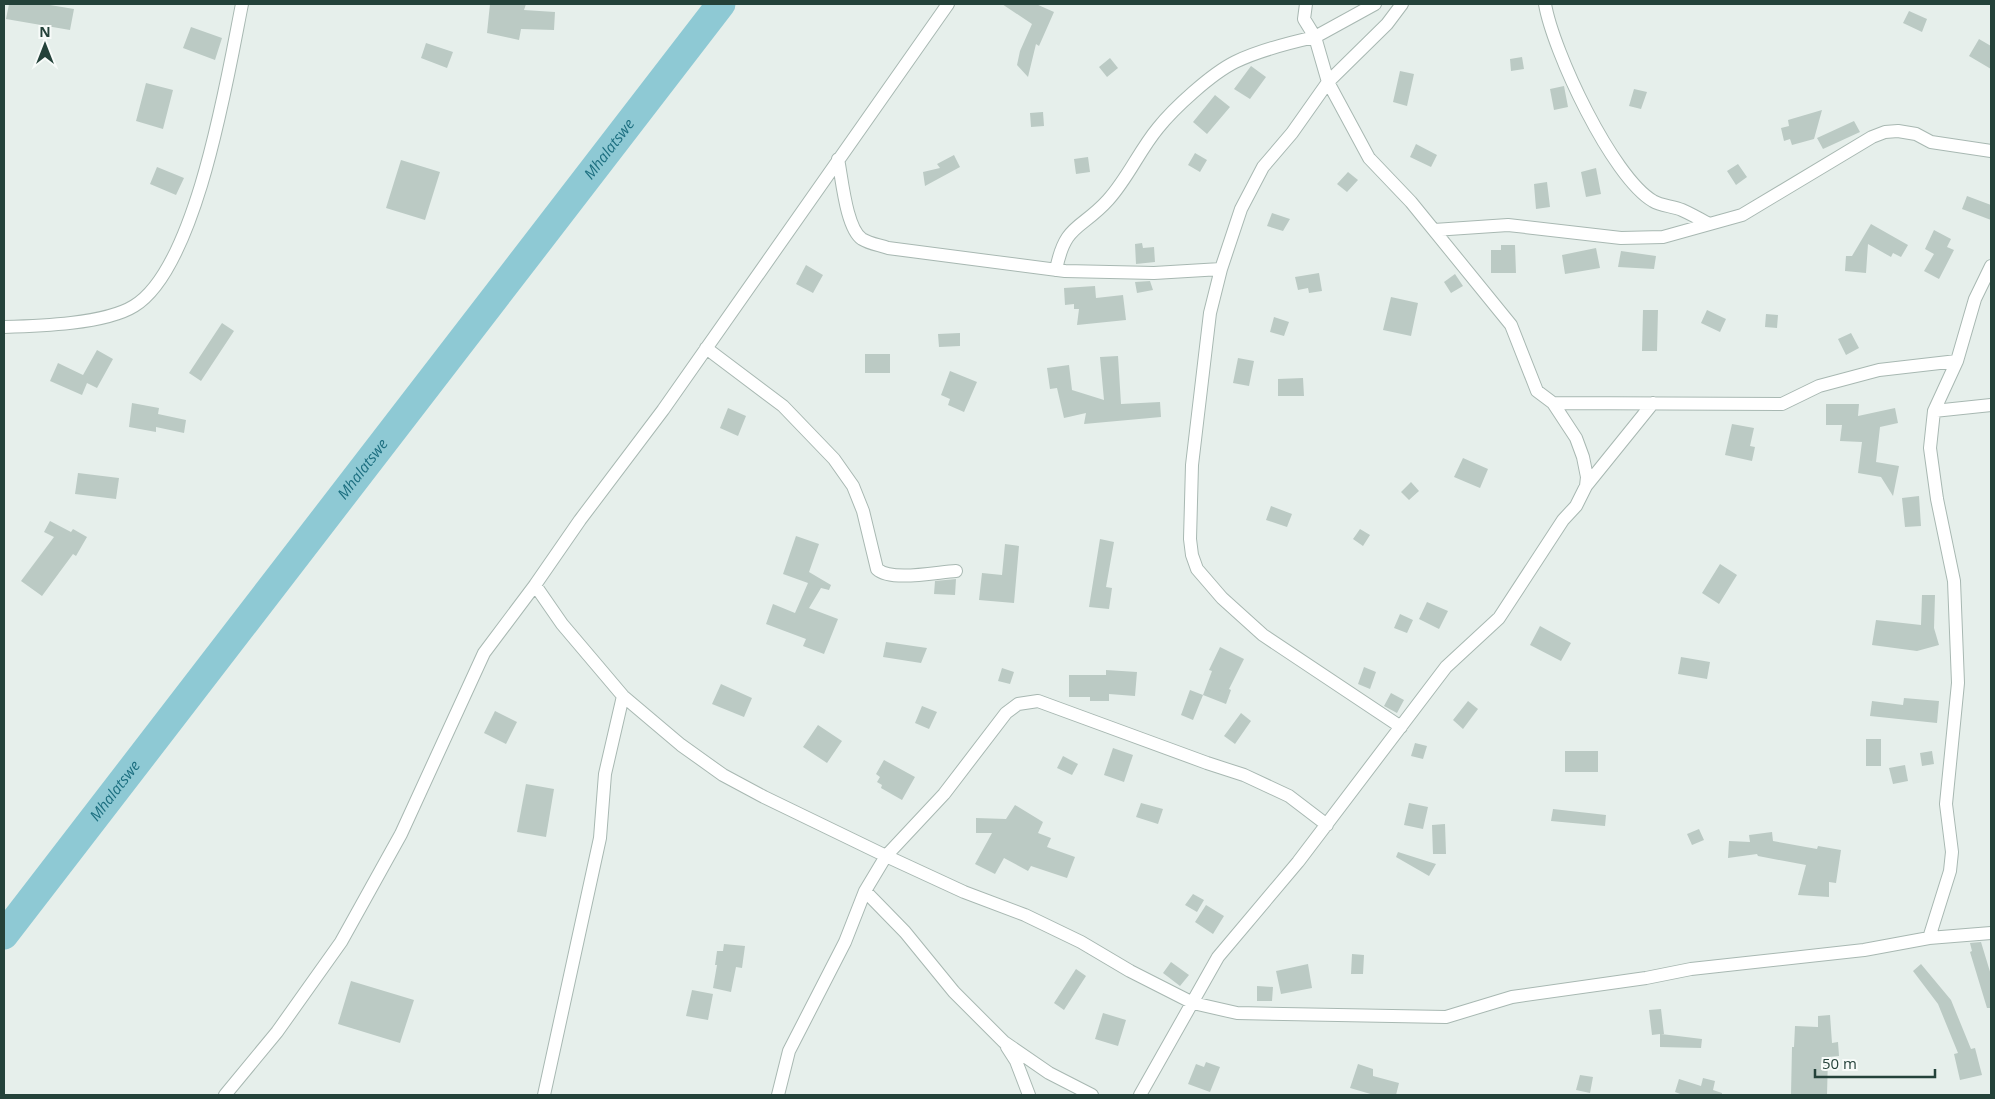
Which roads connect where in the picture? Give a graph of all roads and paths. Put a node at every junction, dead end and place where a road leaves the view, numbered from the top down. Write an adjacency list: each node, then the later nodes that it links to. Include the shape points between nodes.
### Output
1 (242, 4): 16 (street, via 218,129 186,229 166,271 152,291 135,306 113,315 82,321)
2 (948, 4): 10 (street)
3 (1306, 4): 7 (street, via 1304,19)
4 (1375, 4): 7 (street)
5 (1402, 4): 8 (street, via 1387,24)
6 (1545, 4): 11 (street, via 1565,65 1603,144 1638,190 1654,202 1682,210)
7 (1315, 37): 8 (street); 15 (street, via 1286,43 1234,62 1194,92 1157,128 1108,200 1067,236)
8 (1328, 82): 12 (street, via 1369,158); 14 (street, via 1263,167 1241,210)
9 (1991, 151): 11 (street, via 1931,142 1916,134 1885,132 1742,214)
10 (838, 159): 15 (street, via 852,226 860,238 897,249); 17 (street)
11 (1709, 224): 12 (street, via 1663,237 1621,238 1508,225)
12 (1434, 230): 19 (street, via 1511,325 1538,391)
13 (1991, 266): 18 (street, via 1975,299)
14 (1221, 269): 15 (street, via 1154,273); 27 (street, via 1210,314 1192,465 1190,539 1197,569 1222,598 1263,635)
15 (1056, 270)
16 (4, 327)
17 (706, 348): 24 (street, via 783,406 834,459 853,486 863,510 877,569 882,574 896,576); 25 (street)
18 (1957, 361): 20 (street, via 1870,372 1819,386 1782,404); 22 (street)
19 (1553, 403): 20 (street); 23 (street, via 1576,438 1583,457)
20 (1653, 403): 23 (street)
21 (1991, 405): 22 (street)
22 (1934, 411): 32 (street, via 1930,448 1954,581 1958,683 1946,804 1952,852 1950,871)
23 (1586, 486): 27 (street, via 1576,506 1499,618 1446,667)
24 (956, 571)
25 (535, 585): 26 (street, via 562,624); 35 (street, via 484,653 401,834 340,942 277,1032)
26 (623, 696): 29 (street, via 681,745 724,775); 36 (street, via 605,774 600,838)
27 (1400, 728): 28 (street)
28 (1327, 824): 29 (street, via 1289,796 1244,775 1038,701 1027,701 1006,713 944,794); 33 (street, via 1218,957)
29 (886, 856): 30 (street); 33 (street, via 964,892 1025,915)
30 (866, 891): 34 (street, via 954,992); 37 (street, via 845,942 789,1051)
31 (1991, 933): 32 (street)
32 (1929, 938): 33 (street, via 1864,950 1691,969 1512,997 1446,1017 1237,1013)
33 (1192, 1003): 40 (street)
34 (1004, 1042): 38 (street, via 1016,1061); 39 (street, via 1048,1073)
35 (225, 1095)
36 (544, 1095)
37 (778, 1095)
38 (1029, 1095)
39 (1092, 1095)
40 (1140, 1095)

